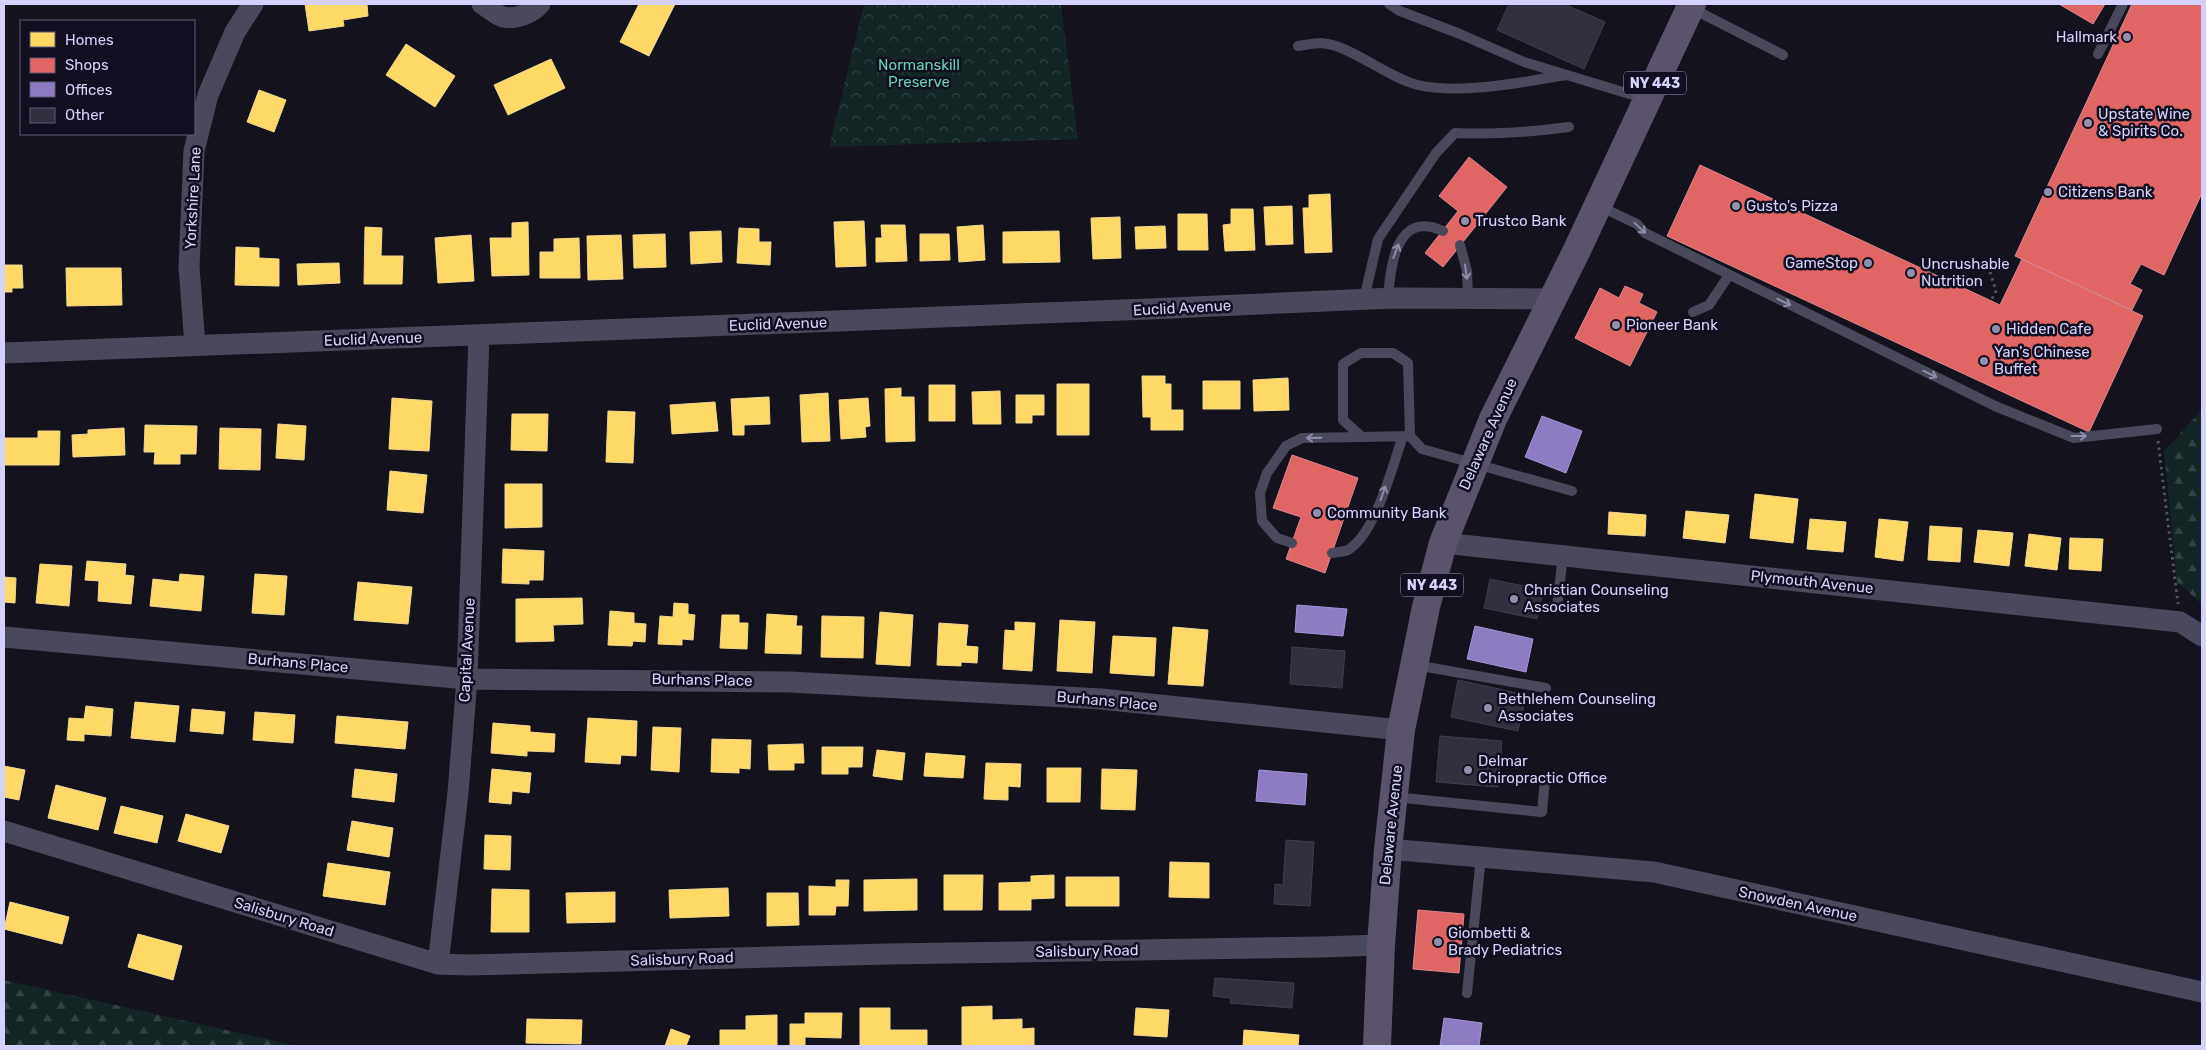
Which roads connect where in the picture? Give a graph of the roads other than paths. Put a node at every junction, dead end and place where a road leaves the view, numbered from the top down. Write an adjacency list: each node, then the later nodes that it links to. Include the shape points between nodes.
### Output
1 (253, 4): 24 (street, Yorkshire Lane, via 235,32 208,95 194,151 189,267)
2 (482, 4): 3 (street, via 503,17 521,16)
3 (540, 4)
4 (1389, 4): 7 (lane)
5 (2123, 4): 9 (lane)
6 (1686, 5): 10 (lane); 12 (main road, Delaware Avenue / NY 443)
7 (1400, 7): 11 (lane, via 1524,62)
8 (1298, 46): 11 (lane, via 1321,43 1340,48 1394,76 1421,85 1505,85)
9 (2098, 54)
10 (1783, 55)
11 (1566, 75): 12 (lane)
12 (1648, 100): 14 (main road, Delaware Avenue / NY 443)
13 (1569, 127): 20 (lane, via 1482,135 1455,133 1436,153 1378,238)
14 (1598, 206): 17 (lane, one-way to 17); 19 (main road, Delaware Avenue / NY 443)
15 (1443, 231): 18 (lane, one-way to 15, via 1394,254 1402,239 1421,226 1428,225)
16 (1460, 245): 21 (lane, one-way to 21, via 1467,271)
17 (1729, 275): 22 (lane, via 1709,305); 26 (lane, one-way to 26, via 1995,406 2074,438)
18 (1388, 299): 20 (street, Euclid Avenue); 21 (street, Euclid Avenue)
19 (1551, 299): 21 (street, Euclid Avenue); 29 (main road, Delaware Avenue / NY 443)
20 (1364, 300): 23 (street, Euclid Avenue)
21 (1468, 300)
22 (1693, 312)
23 (479, 336): 24 (street, Euclid Avenue); 39 (street, Capital Avenue)
24 (195, 345): 25 (street, Euclid Avenue)
25 (4, 353)
26 (2157, 429)
27 (1406, 436): 28 (lane); 28 (lane, via 1408,363 1393,353 1361,353 1343,364 1343,420); 29 (lane, via 1422,449); 33 (lane, one-way to 27, via 1346,551 1360,540 1374,516)
28 (1362, 437): 31 (lane, one-way to 31, via 1302,438 1286,446 1267,473 1260,493 1262,521 1277,538)
29 (1474, 463): 30 (lane); 32 (main road, Delaware Avenue / NY 443)
30 (1572, 492)
31 (1292, 543)
32 (1443, 543): 34 (street, Plymouth Avenue); 38 (main road, Delaware Avenue / NY 443)
33 (1332, 553)
34 (1563, 555): 35 (lane); 36 (street, Plymouth Avenue, via 2180,622)
35 (1557, 607)
36 (2202, 636)
37 (4, 637): 39 (street, Burhans Place)
38 (1414, 664): 40 (lane); 41 (main road, Delaware Avenue / NY 443)
39 (467, 679): 41 (street, Burhans Place, via 800,682 1101,699); 48 (street, Capital Avenue, via 458,793)
40 (1546, 688)
41 (1401, 730): 43 (main road, Delaware Avenue / NY 443)
42 (1545, 780): 43 (lane, via 1542,812)
43 (1393, 797): 45 (main road, Delaware Avenue / NY 443)
44 (4, 831): 48 (street, Salisbury Road)
45 (1388, 848): 46 (street, Snowden Avenue); 47 (main road, Delaware Avenue / NY 443)
46 (1481, 857): 49 (street, Snowden Avenue, via 1654,872); 50 (lane)
47 (1381, 945): 48 (street, Salisbury Road); 51 (main road, Delaware Avenue / NY 443)
48 (438, 964)
49 (2202, 992)
50 (1467, 993)
51 (1377, 1046)

